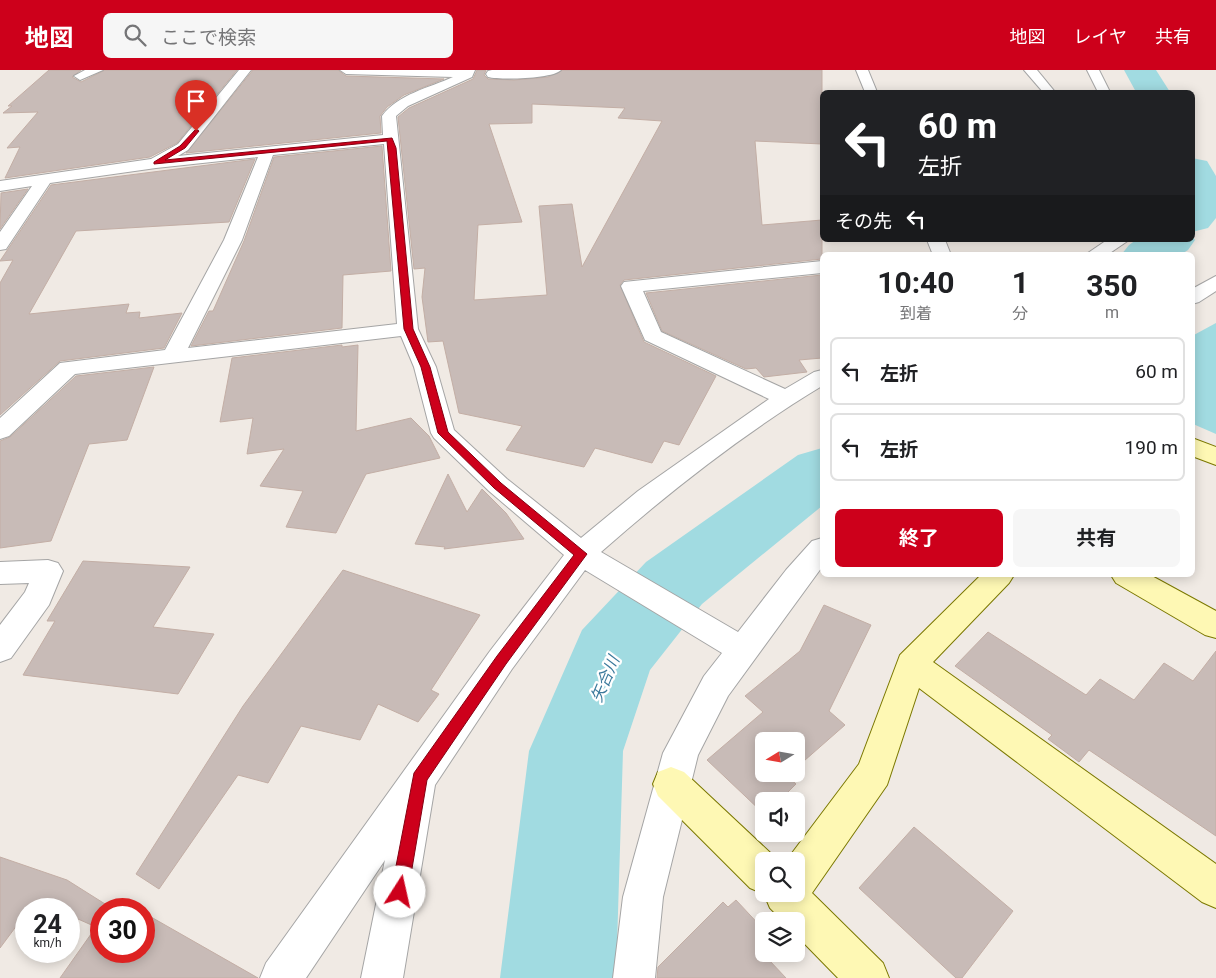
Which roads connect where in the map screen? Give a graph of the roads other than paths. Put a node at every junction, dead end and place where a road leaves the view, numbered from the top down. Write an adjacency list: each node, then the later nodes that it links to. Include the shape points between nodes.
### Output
1 (97, 70): 10 (street)
2 (245, 70): 16 (street, via 182,147)
3 (346, 70): 8 (street)
4 (555, 70): 9 (street)
5 (862, 70): 11 (street)
6 (1030, 70): 12 (street)
7 (1093, 70): 13 (street)
8 (468, 72): 14 (street, via 457,82 397,107 389,116)
9 (492, 74)
10 (80, 76)
11 (871, 90)
12 (1047, 90)
13 (1103, 90)
14 (390, 139): 15 (street); 25 (street)
15 (268, 150): 16 (street); 26 (street, via 233,240)
16 (156, 163): 17 (street)
17 (44, 180): 18 (street); 20 (street)
18 (0, 186)
19 (1117, 242): 21 (street)
20 (0, 245)
21 (1099, 252)
22 (820, 267): 28 (street, via 631,286 652,336)
23 (1216, 282): 24 (street)
24 (1195, 296)
25 (408, 329): 26 (street); 33 (street, via 425,367 443,433 498,485)
26 (172, 357): 29 (street, via 68,368)
27 (820, 378): 28 (street)
28 (786, 398): 33 (street, via 647,497)
29 (0, 431)
30 (1195, 447): 31 (street)
31 (1216, 457)
32 (820, 550): 38 (street)
33 (590, 560): 38 (street); 41 (street, via 501,660)
34 (0, 573): 39 (street, via 48,571 38,597)
35 (997, 577): 40 (street)
36 (1130, 577): 37 (street)
37 (1216, 626)
38 (734, 646): 42 (street, via 681,753)
39 (0, 650)
40 (911, 664): 43 (street, via 874,773); 45 (street)
41 (420, 778): 47 (street); 48 (street)
42 (671, 784): 44 (street); 49 (street, via 643,897)
43 (805, 860)
44 (755, 862)
45 (1216, 888)
46 (796, 902): 50 (street)
47 (281, 978)
48 (382, 978)
49 (634, 978)
50 (868, 978)

